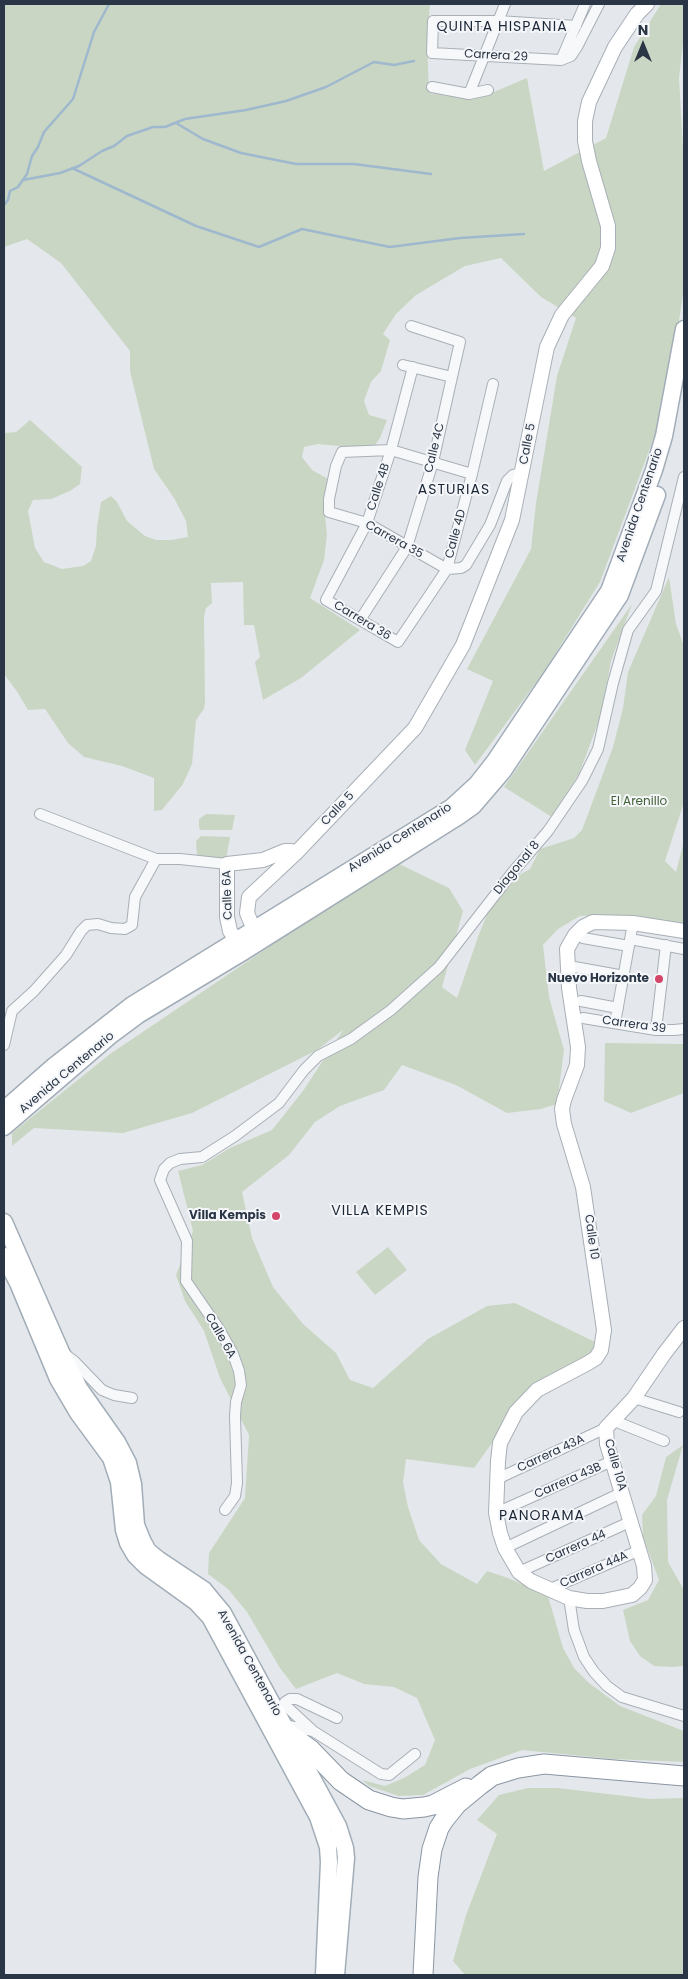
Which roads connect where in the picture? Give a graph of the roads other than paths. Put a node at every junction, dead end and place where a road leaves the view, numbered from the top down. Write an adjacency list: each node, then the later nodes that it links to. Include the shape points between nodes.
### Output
1 (505, 4): 5 (street)
2 (585, 4): 6 (street)
3 (599, 4): 8 (street, via 571,56)
4 (647, 4): 19 (street, Calle 5, via 615,47 589,102 585,141 608,226 608,248 602,266 562,315 547,347)
5 (498, 21): 6 (street); 7 (street); 7 (street, Carrera 29, via 433,21 432,53)
6 (576, 26): 8 (street)
7 (485, 55): 8 (street, Carrera 29); 11 (street)
8 (561, 60)
9 (432, 87): 11 (street)
10 (488, 90): 11 (street)
11 (469, 94)
12 (412, 326): 14 (street, Calle 4C, via 460,342)
13 (684, 342): 34 (main road, Avenida Centenario, via 659,453 609,591 495,761 477,784 452,807)
14 (451, 379): 17 (street, Calle 4B, via 408,366); 18 (street, Calle 4C)
15 (493, 384): 20 (street, Calle 4D)
16 (684, 396): 34 (main road, Avenida Centenario, via 663,478 620,595 496,782 473,806 458,816)
17 (391, 450): 18 (street); 22 (street, Calle 4B); 22 (street, Carrera 35, via 342,452 336,466 329,512)
18 (433, 462): 20 (street); 23 (street, Calle 4C)
19 (523, 473): 24 (street, via 506,481 490,525 466,566); 29 (street, Calle 5, via 507,536 463,645 415,728)
20 (472, 474): 24 (street, Calle 4D)
21 (684, 477): 52 (street, Diagonal 8, via 656,590 628,630 598,749 582,781 548,831 439,967 391,1010 351,1039 318,1056 279,1103 235,1136 202,1157 170,1163 160,1180)
22 (367, 523): 23 (street, Carrera 35); 25 (street, Calle 4B)
23 (407, 547): 24 (street, Carrera 35); 26 (street, Calle 4C)
24 (447, 569): 27 (street, Calle 4D)
25 (326, 600): 26 (street, Carrera 36)
26 (360, 620): 27 (street, Carrera 36)
27 (398, 642)
28 (40, 814): 30 (street)
29 (296, 854): 31 (street, via 290,850 263,860); 34 (street, Calle 5, via 249,897 247,913)
30 (156, 859): 31 (street); 49 (street, via 135,898 132,925 125,929 88,925 81,931 66,955 12,1011)
31 (227, 864): 38 (street, Calle 6A, via 227,917 230,931)
32 (633, 923): 33 (street, Calle 10); 36 (street); 63 (street, Calle 10, via 593,922 574,934 568,949 569,988 578,1047 577,1065 562,1109 584,1193 604,1321 602,1344 596,1358 537,1390 516,1412 500,1443)
33 (684, 931)
34 (258, 935): 38 (main road, Avenida Centenario)
35 (583, 938): 36 (street)
36 (629, 942): 37 (street); 41 (street)
37 (666, 945): 39 (street); 48 (street)
38 (239, 946): 42 (main road, Avenida Centenario)
39 (684, 949)
40 (569, 966): 41 (street)
41 (624, 976): 44 (street)
42 (179, 983): 50 (main road, Avenida Centenario, via 132,1005); 51 (main road, Avenida Centenario, via 111,1035)
43 (580, 1001): 44 (street)
44 (618, 1008): 46 (street)
45 (583, 1018): 46 (street, Carrera 39)
46 (616, 1023): 48 (street, Carrera 39)
47 (684, 1029): 48 (street, Carrera 39)
48 (656, 1030)
49 (4, 1045)
50 (4, 1110)
51 (4, 1127)
52 (166, 1197): 65 (street, Calle 6A, via 187,1241 186,1281 219,1329 239,1371 241,1385 234,1416 237,1483 234,1496)
53 (4, 1222): 56 (main road, Avenida Centenario)
54 (4, 1256): 83 (main road, Avenida Centenario, via 58,1379 111,1458 119,1482 128,1543 146,1566 196,1602 210,1617 318,1817 328,1847 329,1862)
55 (684, 1328): 58 (street, Calle 10A)
56 (60, 1352): 57 (street, via 74,1361 102,1390 114,1396); 76 (main road, Avenida Centenario, via 79,1388 128,1463 136,1525 148,1551 204,1590 213,1601 230,1625)
57 (132, 1398)
58 (634, 1398): 59 (street); 60 (street, Calle 10A)
59 (679, 1412)
60 (609, 1424): 61 (street); 62 (street, Calle 10A, via 607,1444); 63 (street, Carrera 43A)
61 (664, 1441)
62 (612, 1461): 64 (street, Calle 10A); 66 (street, Carrera 43B)
63 (497, 1480): 66 (street, Calle 10)
64 (623, 1492): 67 (street, Calle 10A); 68 (street)
65 (225, 1510)
66 (496, 1513): 68 (street, Calle 10)
67 (632, 1521): 69 (street, Calle 10A); 71 (street, Carrera 44)
68 (505, 1548): 71 (street, Calle 10)
69 (640, 1550): 70 (street, Calle 10A); 72 (street, Carrera 44A)
70 (644, 1566): 73 (street, Calle 10, via 645,1580 632,1595 603,1601)
71 (519, 1572): 72 (street, Calle 10)
72 (548, 1590): 73 (street, Calle 10)
73 (569, 1598): 74 (street, via 574,1630 584,1657 607,1686 622,1697)
74 (684, 1716)
75 (338, 1718): 77 (street, via 297,1699 285,1702)
76 (286, 1730): 77 (street); 79 (highway, via 311,1750 341,1782 369,1800 391,1807 433,1805); 84 (main road, Avenida Centenario, via 338,1826 345,1848)
77 (313, 1731): 78 (street, via 381,1774 389,1775)
78 (415, 1754)
79 (492, 1776): 80 (highway, via 544,1764); 82 (highway, via 457,1804 436,1837 430,1860)
80 (684, 1776)
81 (684, 1785): 82 (highway, via 552,1773 509,1781 476,1796 450,1824 441,1845)
82 (425, 1973)
83 (324, 1975)
84 (336, 1975)

